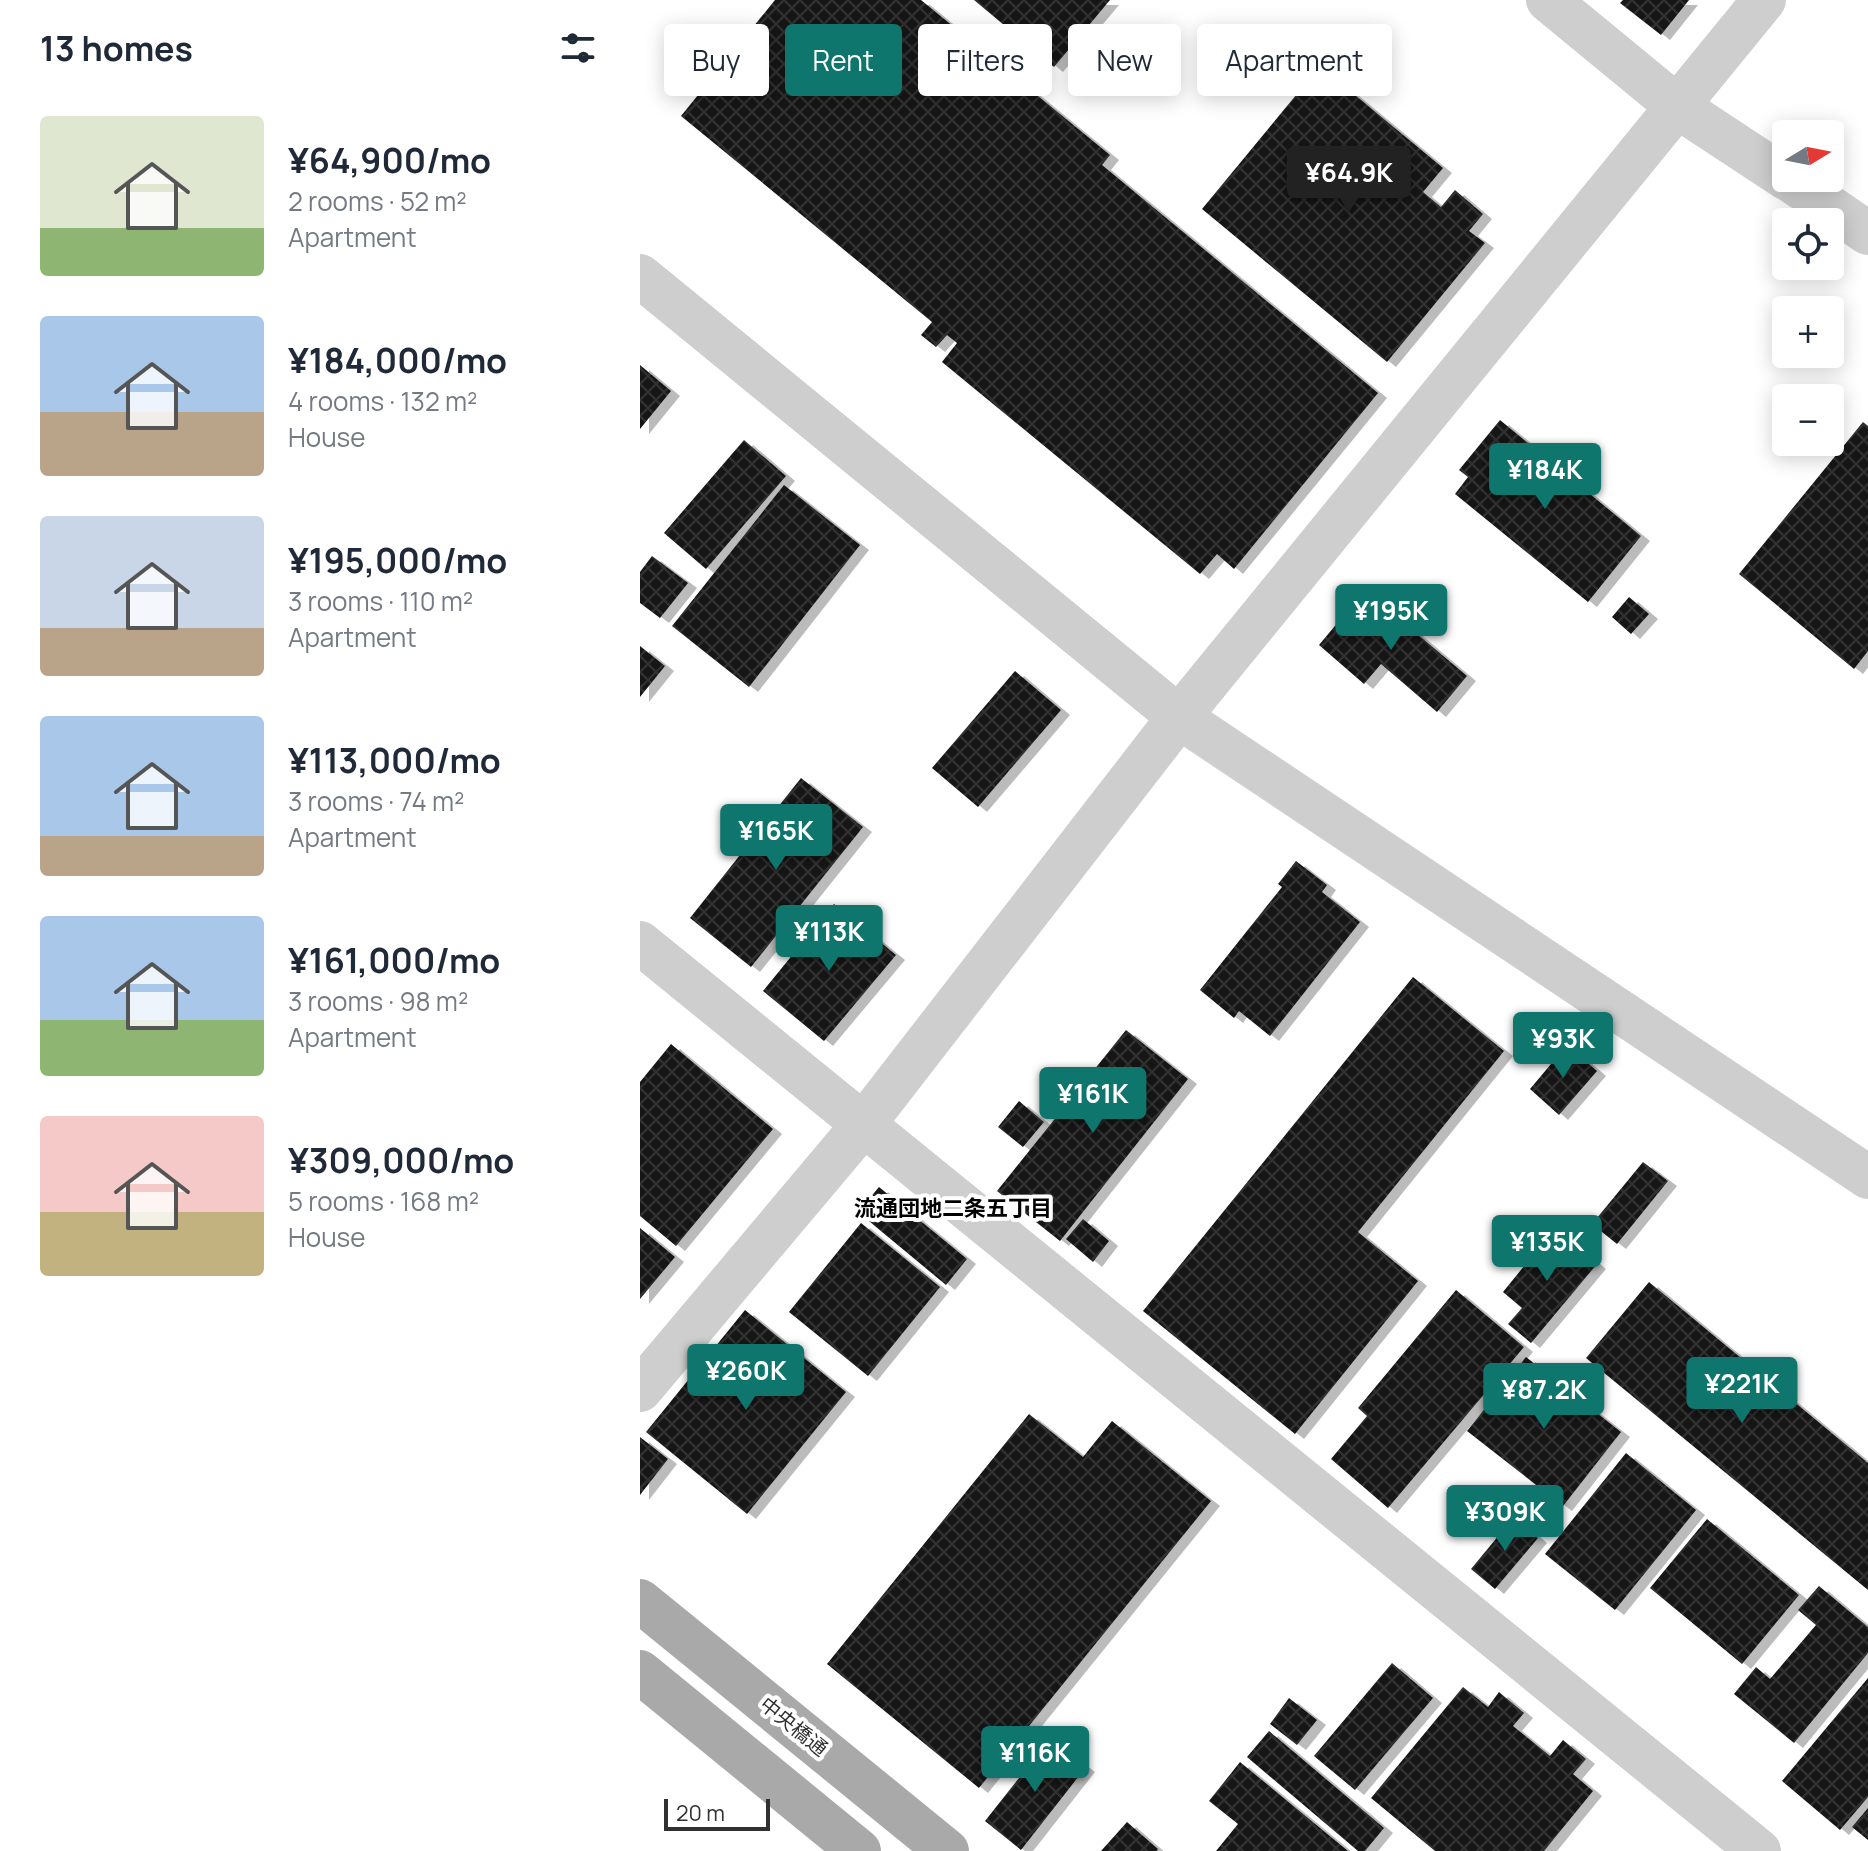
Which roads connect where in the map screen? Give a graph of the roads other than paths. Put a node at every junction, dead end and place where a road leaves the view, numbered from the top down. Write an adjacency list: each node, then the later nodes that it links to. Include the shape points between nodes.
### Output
1 (1548, 0): 3 (street)
2 (1764, 0): 3 (street)
3 (1678, 107): 4 (street); 8 (street)
4 (1772, 169)
5 (1807, 192): 6 (street)
6 (1868, 233)
7 (640, 276): 8 (street)
8 (1179, 717): 10 (street); 11 (street)
9 (640, 943): 10 (street)
10 (863, 1125): 12 (street); 17 (street)
11 (1868, 1177)
12 (640, 1390)
13 (640, 1601): 16 (main road, 中央橋通)
14 (640, 1672): 15 (main road)
15 (859, 1851)
16 (947, 1851)
17 (1759, 1851)

